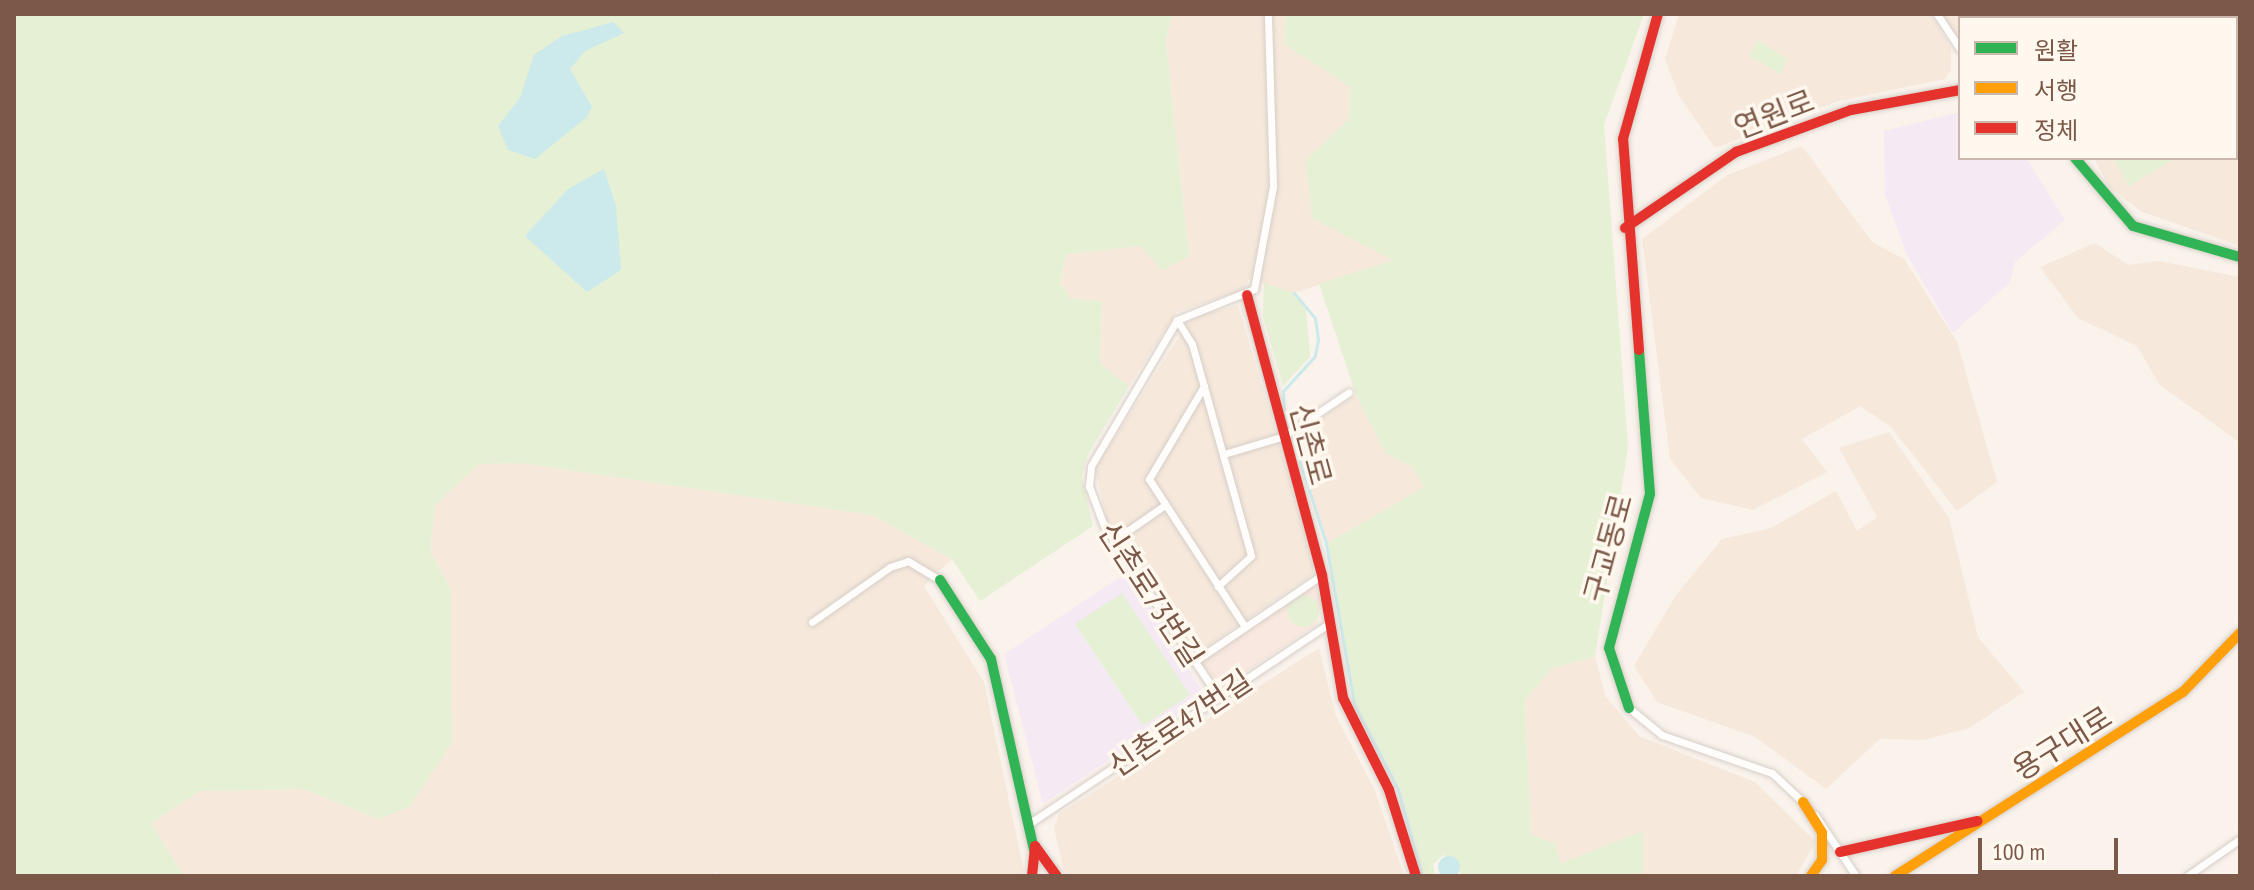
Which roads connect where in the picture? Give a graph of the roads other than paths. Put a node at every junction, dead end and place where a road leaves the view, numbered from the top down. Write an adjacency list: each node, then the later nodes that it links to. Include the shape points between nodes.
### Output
1 (1268, 14): 9 (street, 신촌로, via 1273,186)
2 (1658, 14): 7 (street, 구교동로, via 1623,139)
3 (1937, 14): 4 (street)
4 (1958, 46)
5 (1958, 90): 7 (street, 연원로, via 1851,110 1736,152)
6 (2077, 160): 8 (street, via 2133,226)
7 (1625, 228): 26 (street, 구교동로, via 1650,494 1609,648)
8 (2240, 257)
9 (1247, 295): 10 (street); 13 (street, 신촌로)
10 (1177, 320): 11 (street, 신촌로73번길); 16 (street, 신촌로73번길, via 1091,466 1094,504)
11 (1204, 386): 14 (street, 신촌로73번길); 15 (street, via 1149,479)
12 (1349, 392): 13 (street)
13 (1284, 436): 14 (street); 17 (street, 신촌로)
14 (1224, 454): 19 (street, 신촌로73번길, via 1251,556)
15 (1165, 505): 16 (street); 19 (street)
16 (1113, 541): 24 (street, 신촌로73번길)
17 (1322, 575): 21 (street, 신촌로); 22 (street)
18 (940, 580): 20 (street, via 908,561 890,567); 29 (street, via 991,659)
19 (1218, 586): 22 (street)
20 (812, 622)
21 (1330, 623): 25 (street, 신촌로47번길); 36 (street, 신촌로, via 1343,698 1389,790)
22 (1245, 627): 24 (street)
23 (2238, 639): 28 (street, 용구대로, via 2183,692)
24 (1195, 661): 25 (street, 신촌로73번길)
25 (1218, 696): 29 (street, 신촌로47번길)
26 (1629, 708): 27 (street, 구교동로, via 1662,735 1772,773)
27 (1803, 802): 32 (street, 구교동로); 37 (street, via 1822,833 1822,860)
28 (1984, 820): 32 (street); 39 (street, 용구대로)
29 (1030, 823): 31 (street)
30 (2240, 839): 40 (street)
31 (1035, 846): 33 (street); 34 (street); 35 (street)
32 (1840, 852): 38 (street, 구교동로)
33 (1034, 876)
34 (1048, 876)
35 (1057, 876)
36 (1416, 876)
37 (1811, 876)
38 (1856, 876)
39 (1895, 876)
40 (2187, 876)

